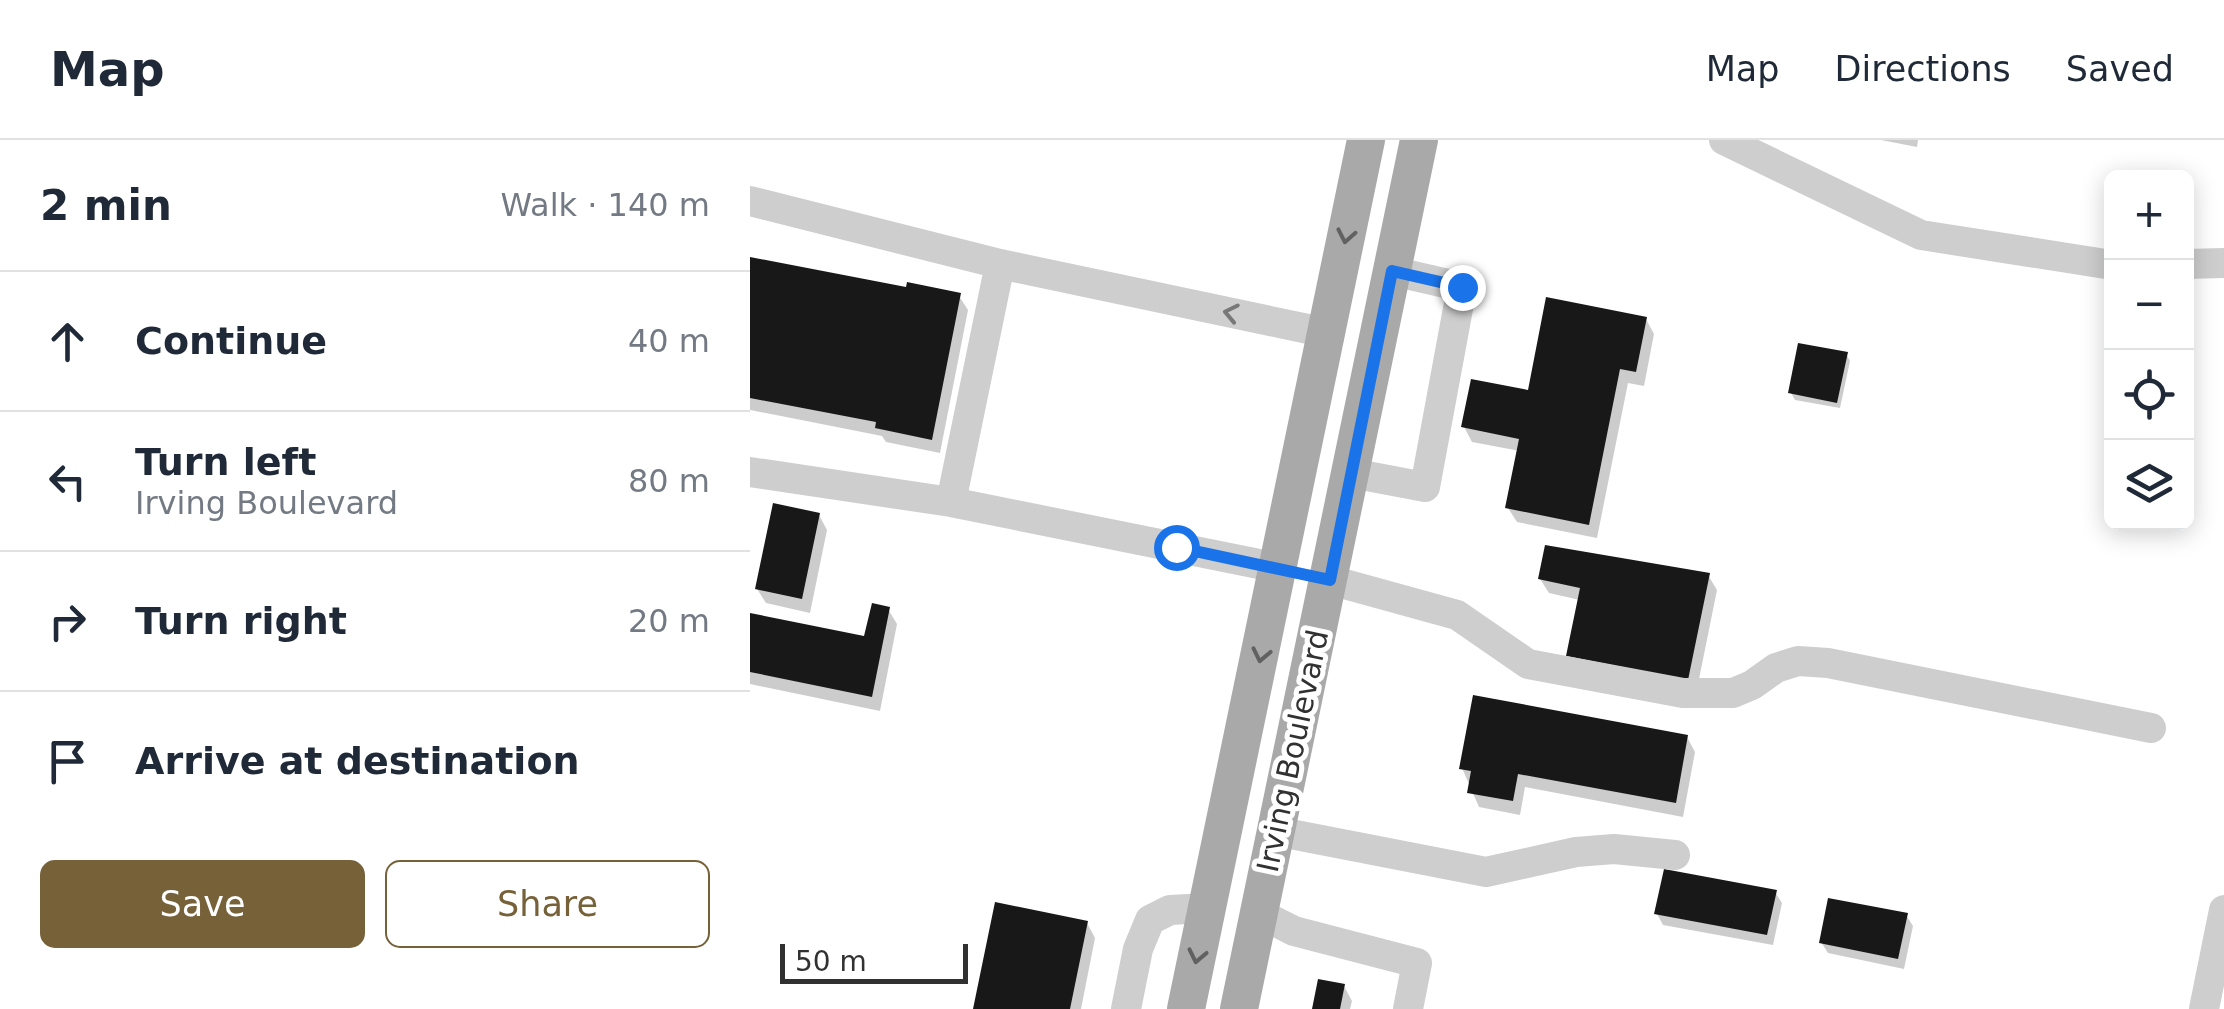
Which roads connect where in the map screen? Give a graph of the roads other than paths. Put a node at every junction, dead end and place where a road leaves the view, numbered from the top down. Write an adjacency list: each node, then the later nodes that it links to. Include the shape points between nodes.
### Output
1 (1724, 140): 7 (street, via 1921,235)
2 (1362, 141): 3 (main road); 10 (main road, Irving Boulevard, one-way to 10)
3 (1418, 146): 9 (main road, Irving Boulevard)
4 (750, 201): 6 (street)
5 (2224, 263): 8 (street)
6 (1000, 264): 10 (street, one-way to 6); 13 (street)
7 (2104, 264)
8 (2194, 264)
9 (1392, 271): 12 (main road, Irving Boulevard); 12 (street, via 1462,287 1426,486)
10 (1327, 332): 14 (main road, Irving Boulevard)
11 (750, 472): 13 (street)
12 (1351, 473): 15 (main road, Irving Boulevard)
13 (951, 502): 14 (street)
14 (1280, 568): 15 (main road); 17 (main road, Irving Boulevard, one-way to 17)
15 (1330, 580): 16 (street, via 1457,615 1528,664 1579,675 1683,693 1733,693 1798,661 1828,663); 18 (main road, Irving Boulevard)
16 (2151, 728)
17 (1226, 822): 18 (main road); 20 (main road, Irving Boulevard)
18 (1276, 831): 19 (street, via 1486,872 1576,852); 21 (main road, Irving Boulevard)
19 (1675, 856)
20 (1208, 906): 21 (main road); 23 (street, via 1170,910 1150,920); 24 (main road, Irving Boulevard, one-way to 24)
21 (1258, 913): 25 (main road, Irving Boulevard); 26 (street, via 1294,931 1416,963)
22 (2223, 918): 27 (street)
23 (1126, 1009)
24 (1186, 1009)
25 (1238, 1009)
26 (1408, 1009)
27 (2204, 1009)

